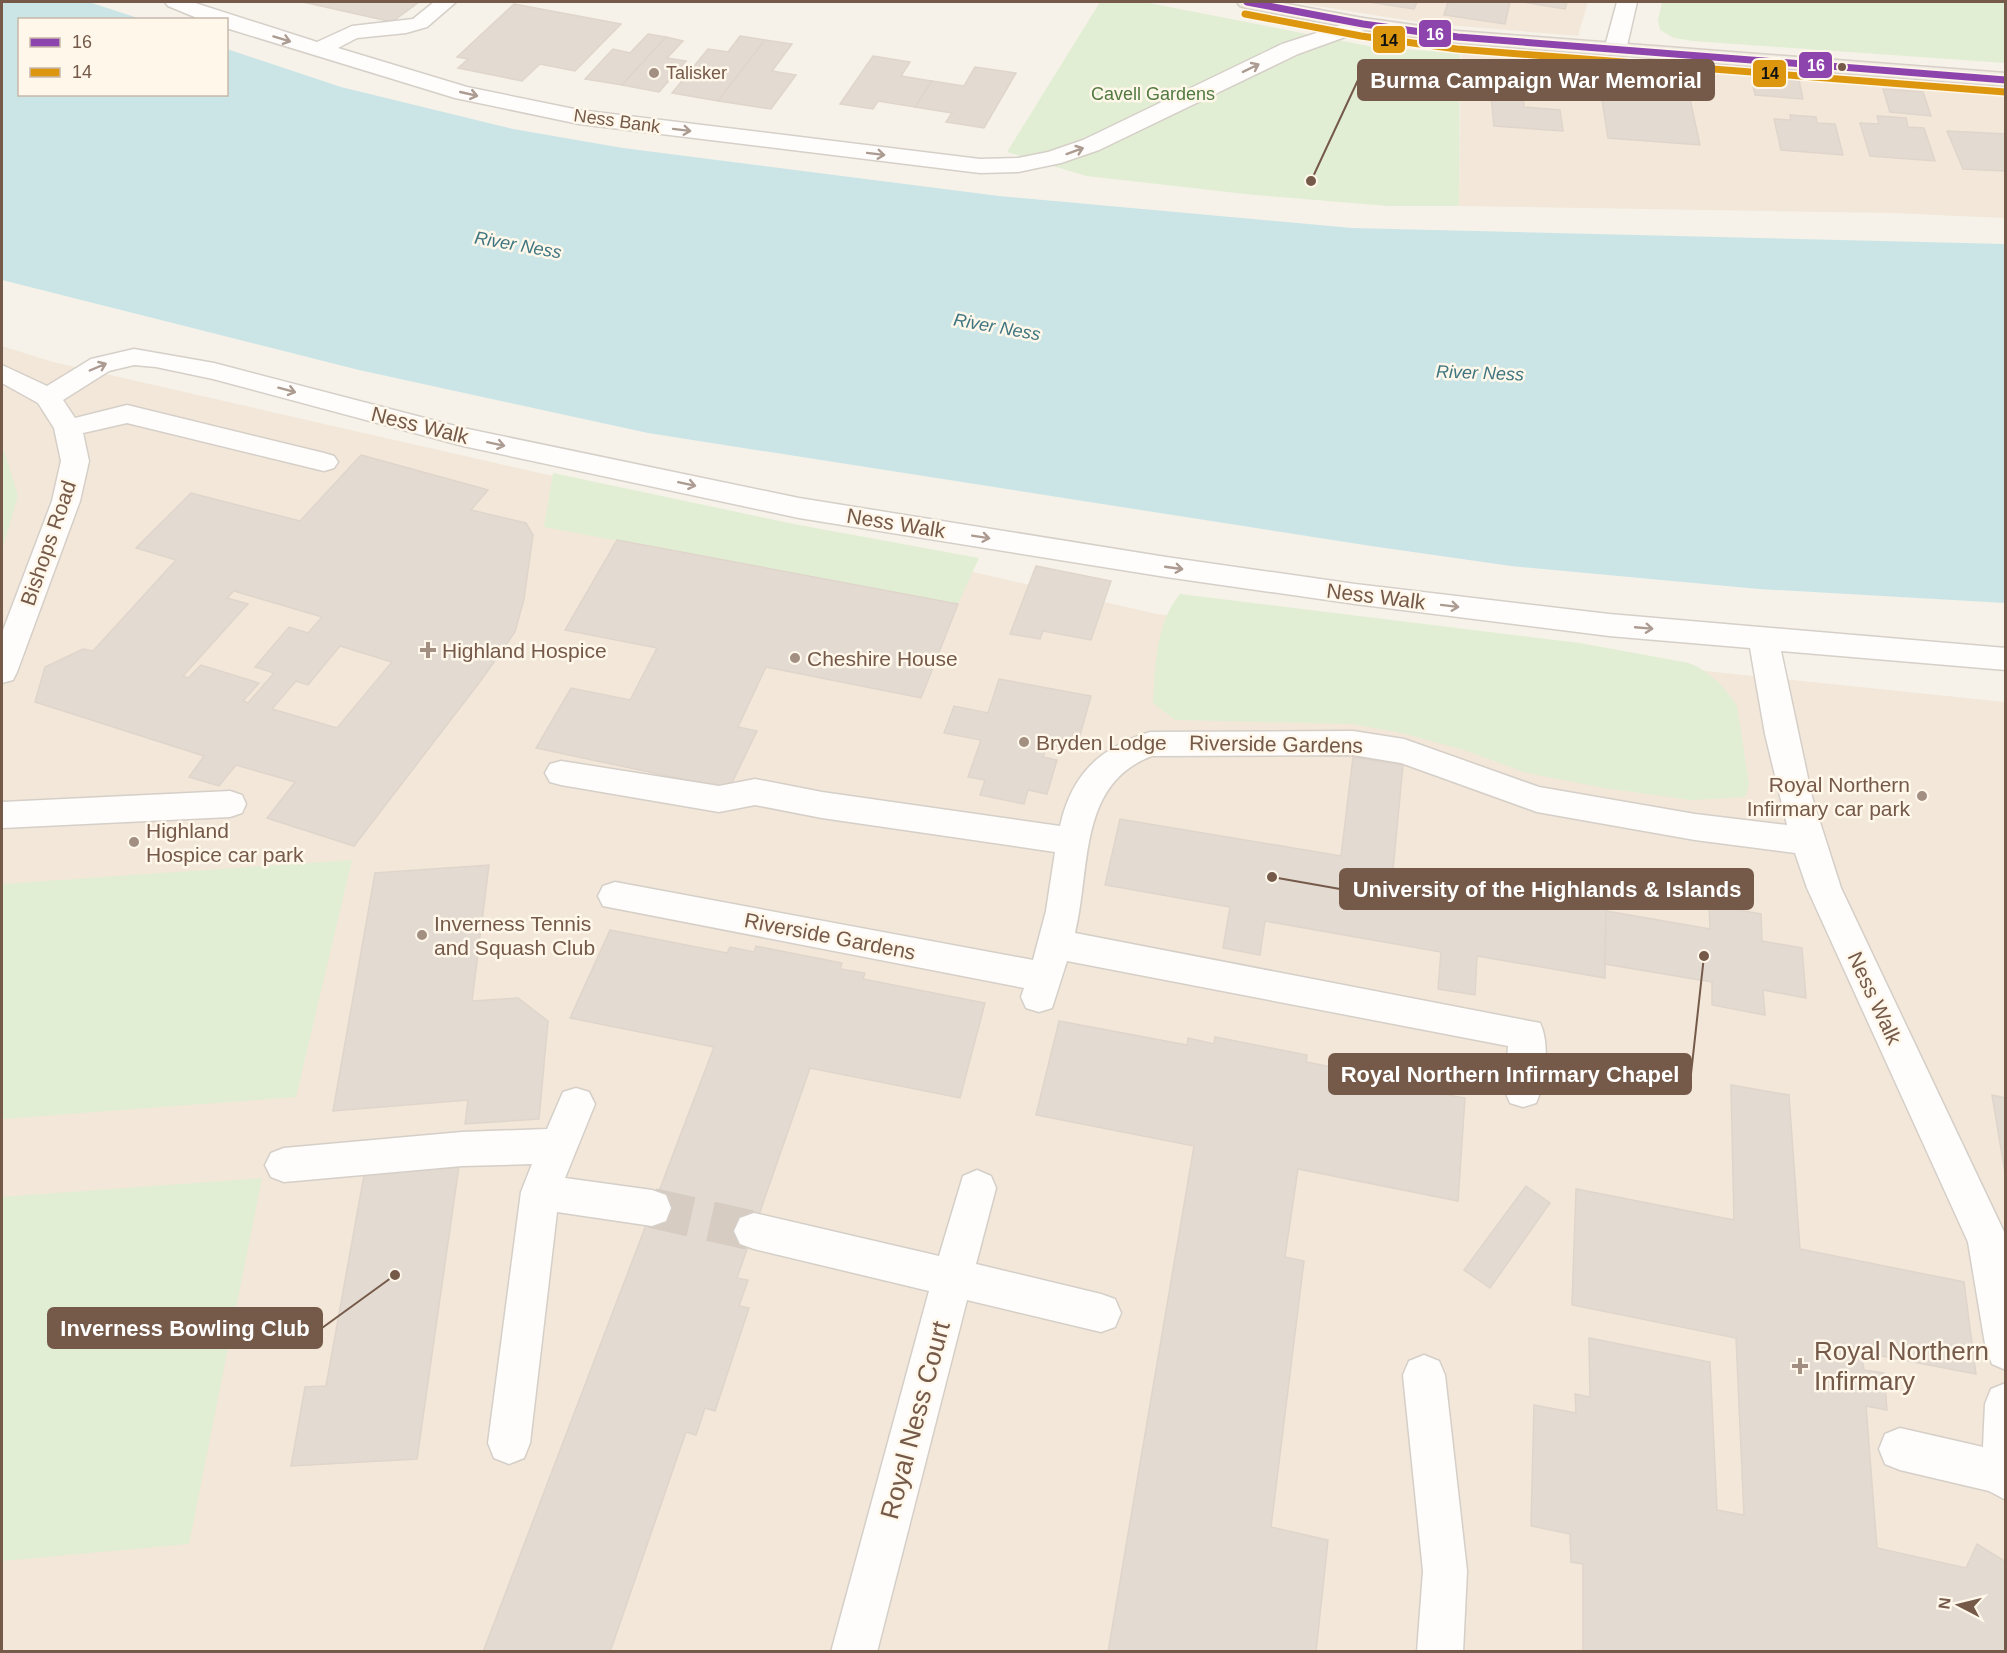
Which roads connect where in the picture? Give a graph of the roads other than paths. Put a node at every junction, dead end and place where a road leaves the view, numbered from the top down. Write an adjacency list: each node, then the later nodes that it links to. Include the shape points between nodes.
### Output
1 (175, 2): 5 (street)
2 (446, 2): 8 (street, via 420,23 352,32)
3 (1247, 2): 7 (main road)
4 (1627, 2): 9 (street)
5 (217, 18)
6 (228, 22): 8 (street, Ness Bank, one-way to 8)
7 (1363, 24): 8 (street, Ness Bank, one-way to 7, via 463,93 579,117 980,166 1018,165 1091,145 1290,49); 9 (main road, via 1458,37)
8 (318, 50)
9 (1615, 50): 10 (main road)
10 (2006, 80)
11 (2, 373): 12 (street, Bishops Road)
12 (48, 397): 13 (street, Bishops Road); 15 (street, Ness Walk, one-way to 15, via 100,365 134,357 156,359 463,437 799,508 1355,594)
13 (68, 428): 14 (street, via 128,414); 17 (street, Bishops Road, via 75,461 66,501)
14 (324, 462)
15 (1764, 640): 16 (street, Ness Walk); 22 (street, Ness Walk)
16 (2006, 659)
17 (2, 672)
18 (561, 773): 21 (street, via 719,799 755,792)
19 (230, 804): 20 (street)
20 (2, 815)
21 (1072, 841): 22 (street, Riverside Gardens, via 1088,795 1097,779 1119,757 1150,744 1180,742 1353,742 1404,752 1537,799 1695,827); 24 (street, Riverside Gardens, via 1065,900)
22 (1806, 841): 35 (street, Ness Walk, via 1824,888 1988,1241)
23 (615, 896): 24 (street, Riverside Gardens)
24 (1046, 973): 25 (street, Riverside Gardens, via 1527,1034)
25 (1523, 1091)
26 (576, 1104): 27 (street)
27 (559, 1146): 28 (street, via 462,1149); 30 (street)
28 (284, 1165)
29 (977, 1188): 33 (street, Royal Ness Court)
30 (540, 1192): 31 (street); 38 (street)
31 (652, 1208)
32 (754, 1231): 33 (street)
33 (954, 1279): 34 (street); 41 (street, Royal Ness Court)
34 (1101, 1313)
35 (2006, 1350)
36 (1424, 1375): 42 (street, via 1446,1571)
37 (2006, 1404): 40 (street)
38 (509, 1443)
39 (1899, 1449): 40 (street)
40 (2004, 1476)
41 (854, 1652)
42 (1440, 1652)

